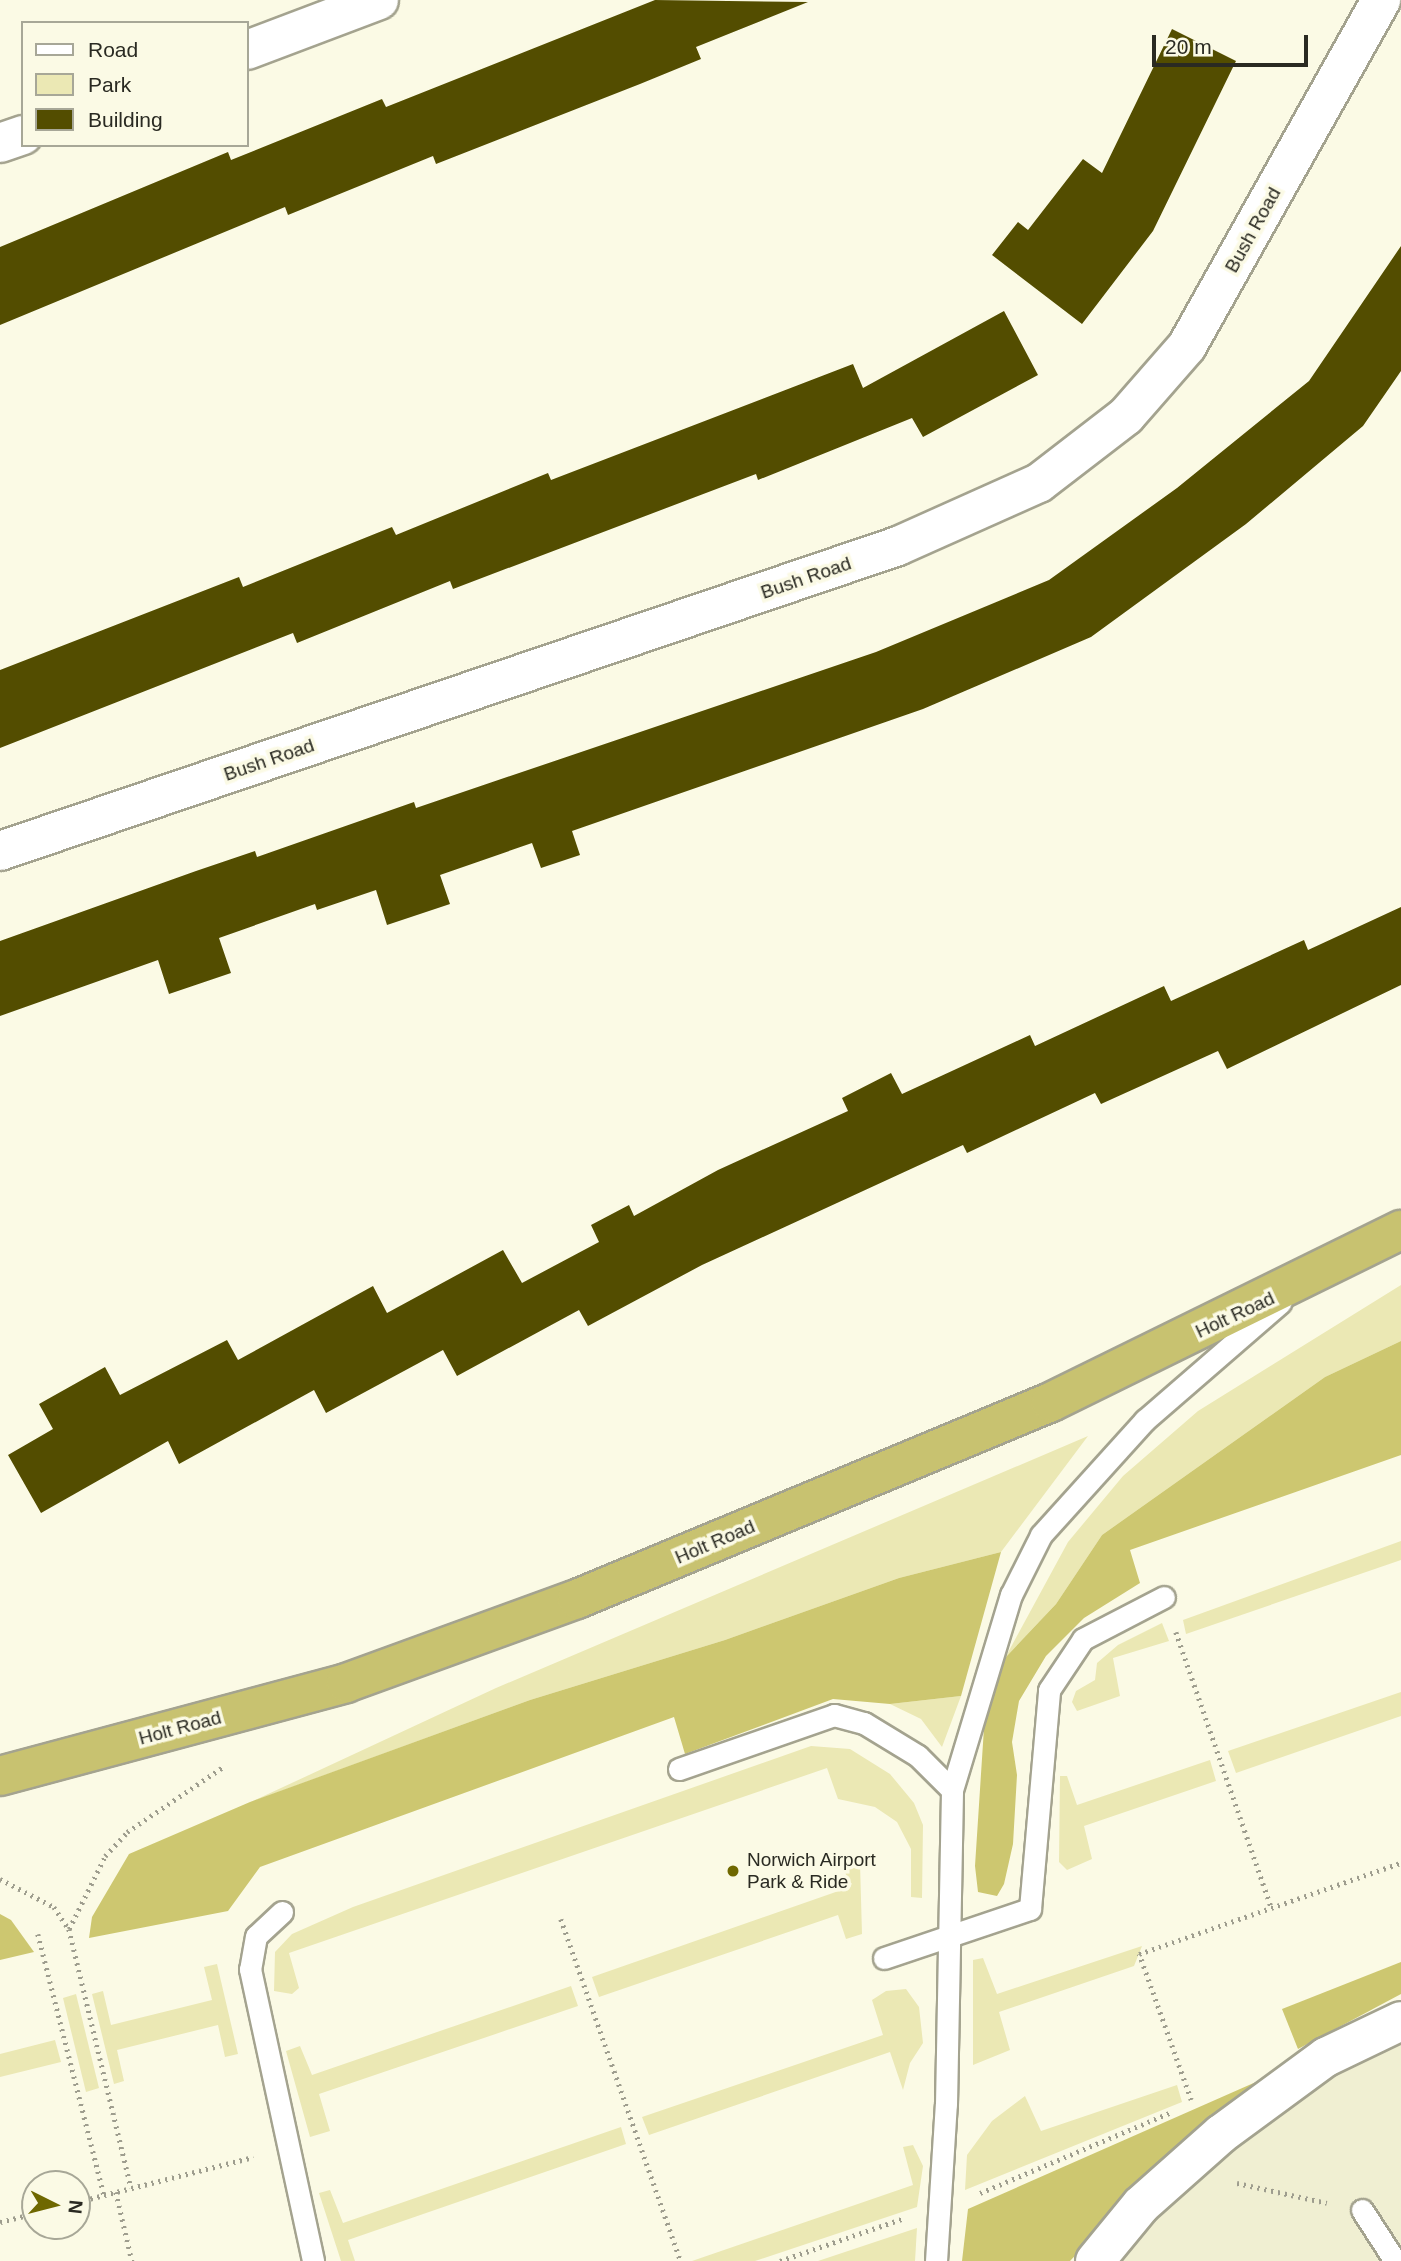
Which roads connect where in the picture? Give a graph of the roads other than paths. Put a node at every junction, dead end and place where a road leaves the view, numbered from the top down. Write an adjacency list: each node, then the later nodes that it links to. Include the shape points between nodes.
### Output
1 (379, 0): 3 (street)
2 (1381, 0): 6 (street, Bush Road, via 1187,346 1126,416 1039,483 898,547)
3 (248, 50)
4 (21, 136): 5 (street)
5 (0, 143)
6 (0, 851)
7 (1401, 1230): 8 (highway, Holt Road)
8 (1303, 1283): 11 (highway, Holt Road, via 1051,1402 577,1599 346,1684); 12 (lane, via 1145,1420 1041,1535 1007,1606)
9 (1164, 1597): 14 (lane, via 1083,1639 1049,1690 1030,1909)
10 (678, 1769): 12 (lane, via 834,1715 864,1723 918,1756)
11 (0, 1776)
12 (952, 1790): 14 (lane)
13 (282, 1912): 18 (lane, via 256,1936 250,1969)
14 (951, 1936): 15 (lane); 19 (lane)
15 (884, 1958)
16 (1401, 2021): 20 (street, via 1326,2057 1213,2142 1141,2205)
17 (1362, 2210): 21 (lane)
18 (313, 2261)
19 (936, 2261)
20 (1095, 2261)
21 (1395, 2261)

